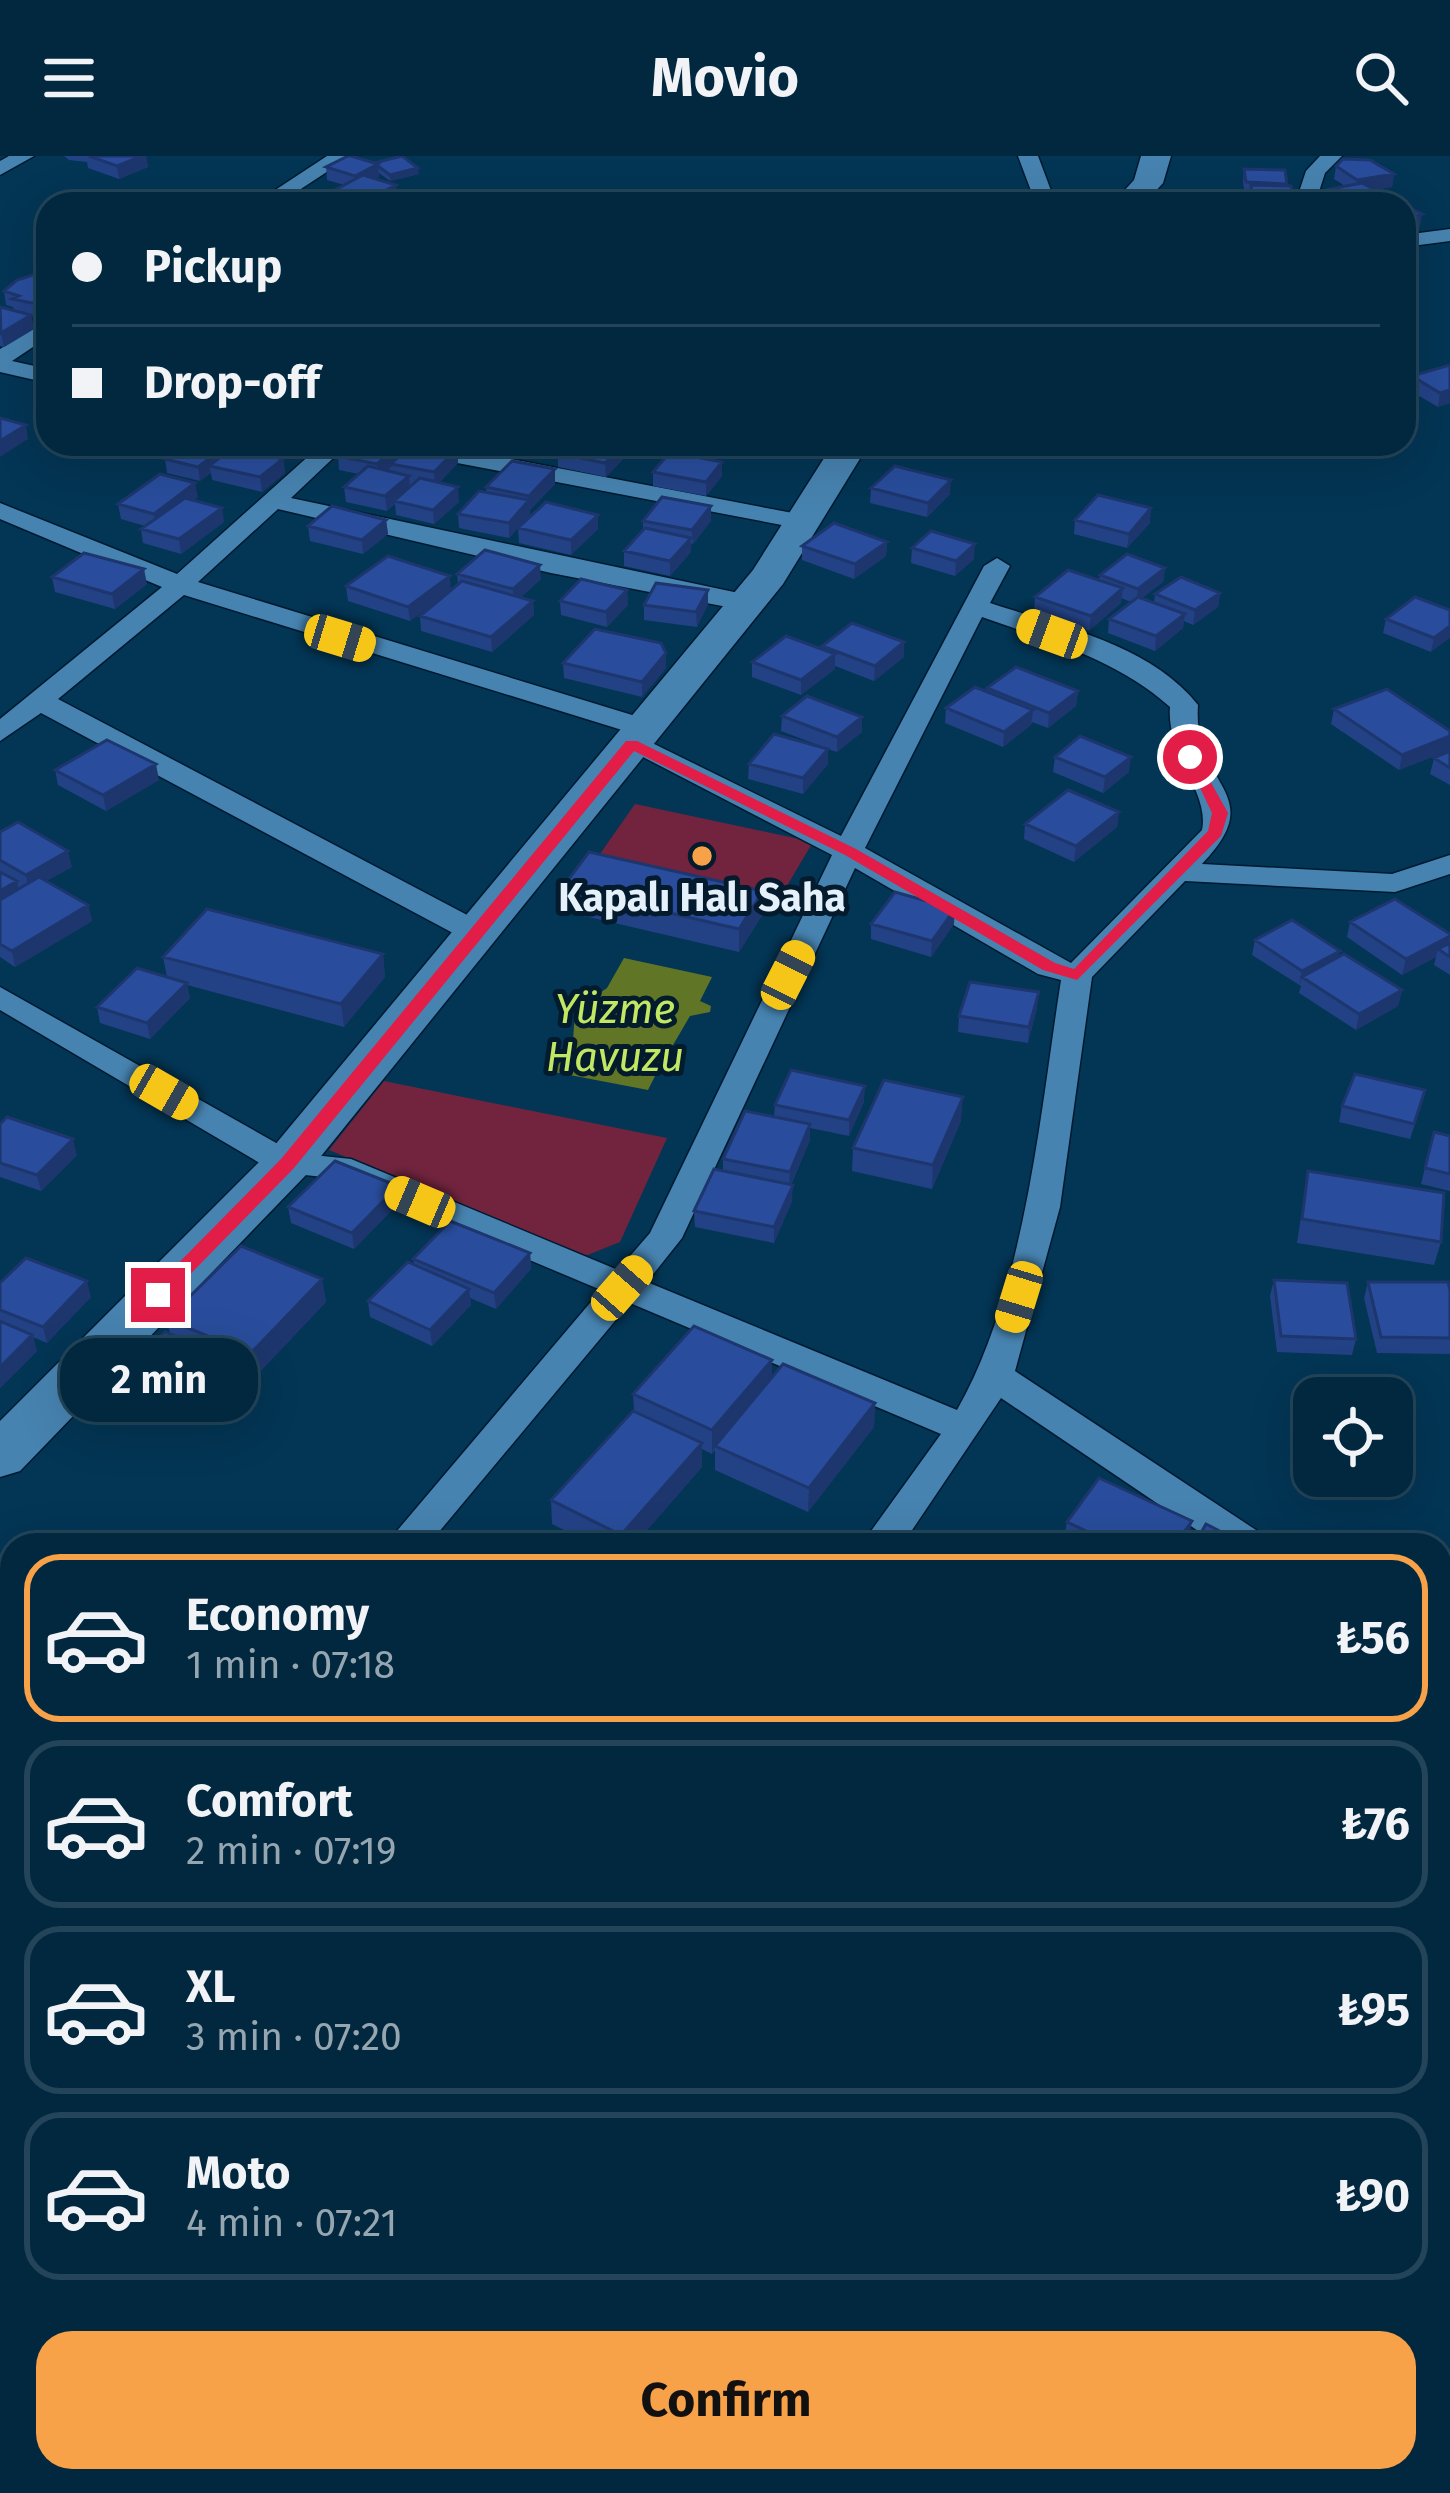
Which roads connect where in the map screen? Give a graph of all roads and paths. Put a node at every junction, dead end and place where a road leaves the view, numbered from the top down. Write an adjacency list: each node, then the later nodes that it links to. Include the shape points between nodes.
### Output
1 (24, 156): 6 (street)
2 (341, 156): 7 (street)
3 (1028, 156): 8 (street)
4 (1156, 156): 9 (street)
5 (1332, 156): 10 (street)
6 (0, 169)
7 (283, 192)
8 (1042, 192)
9 (1139, 192)
10 (1309, 192)
11 (1450, 236): 12 (street)
12 (1416, 240)
13 (36, 336): 14 (street)
14 (0, 362): 15 (street)
15 (36, 372)
16 (323, 456): 19 (street)
17 (457, 456): 21 (street)
18 (844, 456): 21 (street)
19 (274, 501): 23 (street); 24 (street)
20 (0, 510): 23 (street)
21 (803, 522): 24 (street)
22 (997, 566): 25 (street)
23 (180, 585): 26 (street); 28 (street)
24 (748, 603): 28 (street)
25 (975, 606): 29 (street); 31 (street, via 1128,663 1184,705 1190,757 1220,813 1216,832)
26 (38, 700): 27 (street); 34 (street)
27 (0, 734)
28 (638, 736): 29 (street); 34 (street)
29 (850, 852): 35 (street, via 1049,967); 38 (street, via 665,1238)
30 (1450, 864): 32 (street)
31 (1173, 871): 32 (street, via 1328,883); 35 (street)
32 (1419, 876): 33 (street)
33 (1450, 892)
34 (477, 933): 37 (street)
35 (1077, 975): 39 (street, via 1043,1207)
36 (0, 997): 37 (street)
37 (287, 1164): 38 (street, via 339,1167); 41 (street)
38 (622, 1288): 40 (street); 42 (street)
39 (995, 1376): 40 (street); 44 (street)
40 (965, 1429): 43 (street)
41 (0, 1456)
42 (415, 1533)
43 (890, 1533)
44 (1230, 1533)

